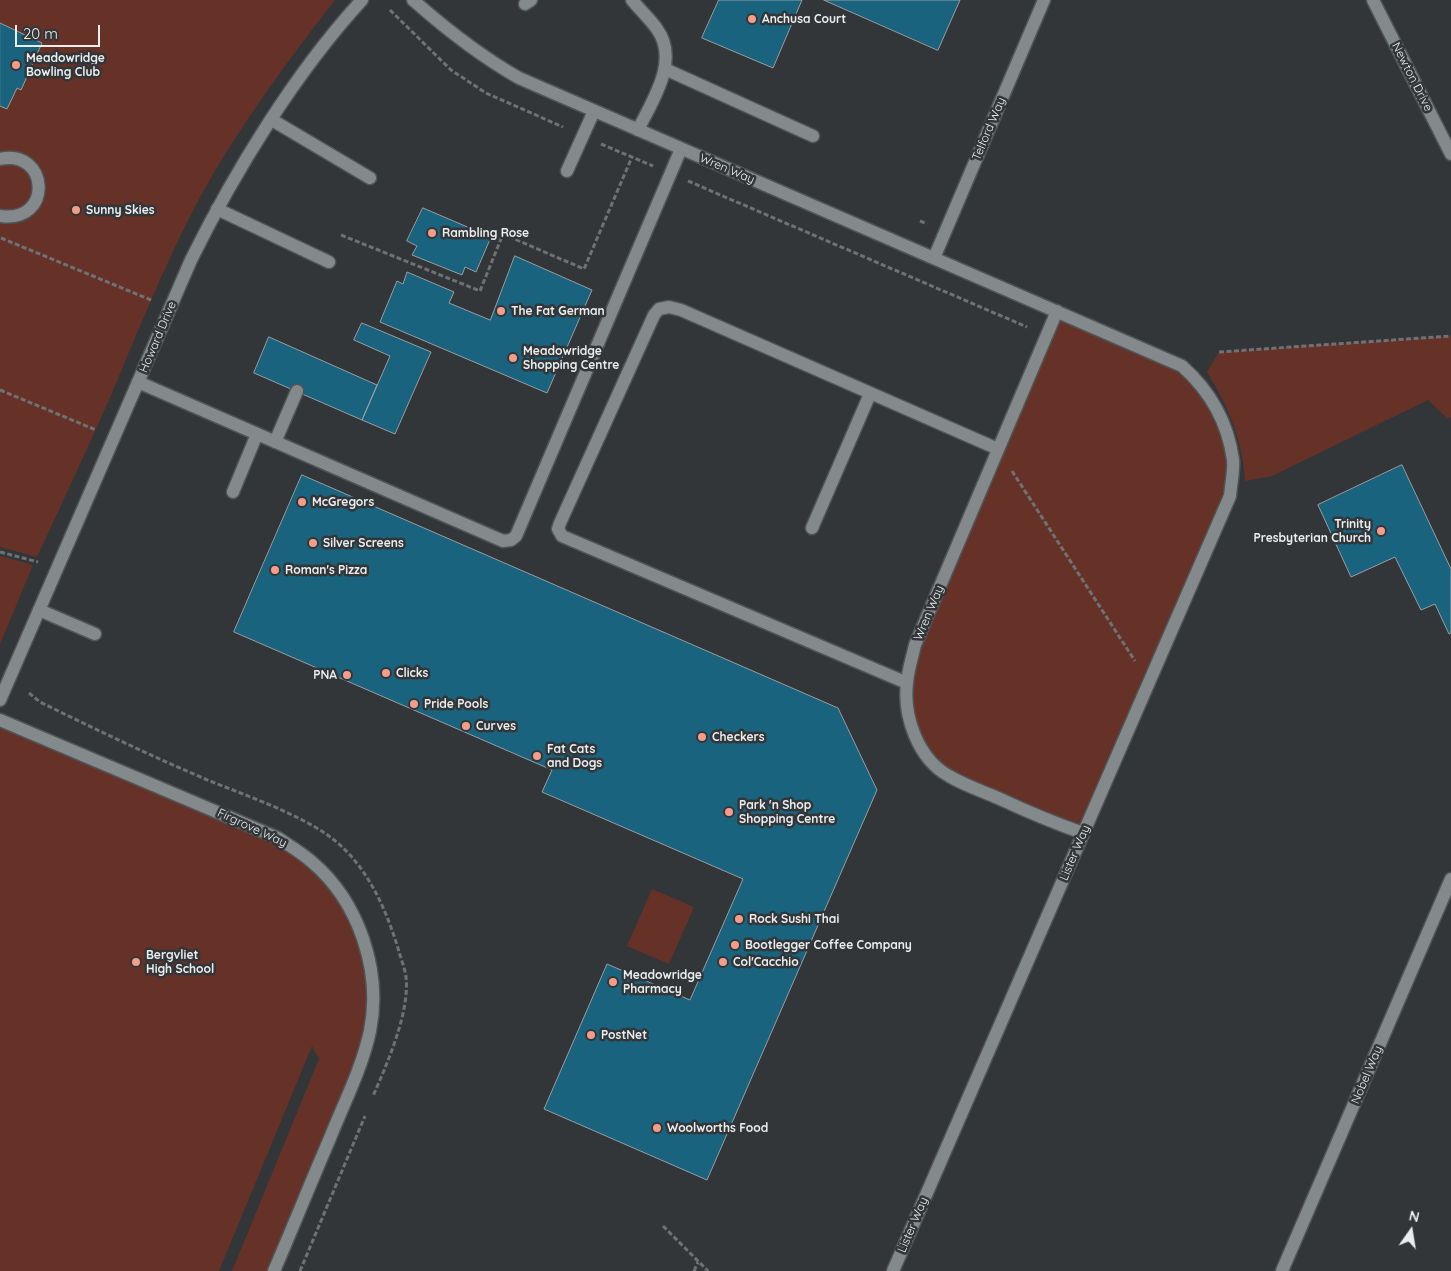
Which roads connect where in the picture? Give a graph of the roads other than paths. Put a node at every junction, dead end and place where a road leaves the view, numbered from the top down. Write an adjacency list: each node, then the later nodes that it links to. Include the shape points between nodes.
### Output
1 (362, 0): 8 (street, Howard Drive, via 333,32)
2 (413, 0): 7 (street, Wren Way, via 458,40 487,60)
3 (632, 0): 6 (street, via 658,30 663,41)
4 (1044, 0): 18 (street, Telford Way)
5 (1373, 0): 12 (street, Newton Drive)
6 (665, 69): 9 (street); 10 (street)
7 (594, 111): 9 (street, Wren Way); 14 (street)
8 (272, 120): 15 (street); 16 (street, Howard Drive)
9 (638, 130): 11 (street, Wren Way)
10 (813, 136)
11 (681, 149): 18 (street, Wren Way); 26 (street, via 512,540 503,541)
12 (1451, 154)
13 (0, 159): 17 (street, via 19,159 30,165 40,186 32,207 11,218)
14 (567, 172)
15 (370, 178)
16 (217, 209): 19 (street); 21 (street, Howard Drive)
17 (0, 216)
18 (934, 258): 20 (street, Wren Way)
19 (329, 262)
20 (1057, 311): 24 (street, Wren Way, via 1182,366 1200,382 1214,402); 27 (street, Wren Way)
21 (138, 382): 25 (street); 30 (street, Howard Drive)
22 (297, 391): 26 (street)
23 (870, 394): 27 (street); 29 (street); 32 (street, via 681,310 659,309 558,529 562,536)
24 (1226, 431): 35 (street, Lister Way, via 1233,462 1230,496)
25 (257, 434): 26 (street); 28 (street)
26 (275, 442)
27 (998, 449): 32 (street, Wren Way, via 915,645)
28 (233, 492)
29 (812, 528)
30 (39, 610): 31 (street); 33 (street, Howard Drive)
31 (95, 634)
32 (907, 683): 35 (street, Wren Way, via 910,719 921,748 948,776)
33 (0, 700)
34 (0, 720): 37 (street, Firgrove Way, via 278,838 318,867 352,914 367,949 371,968 374,988 370,1031 350,1090)
35 (1083, 833): 38 (street, Lister Way)
36 (1451, 879): 39 (street, Nobel Way)
37 (274, 1271)
38 (893, 1271)
39 (1282, 1271)

